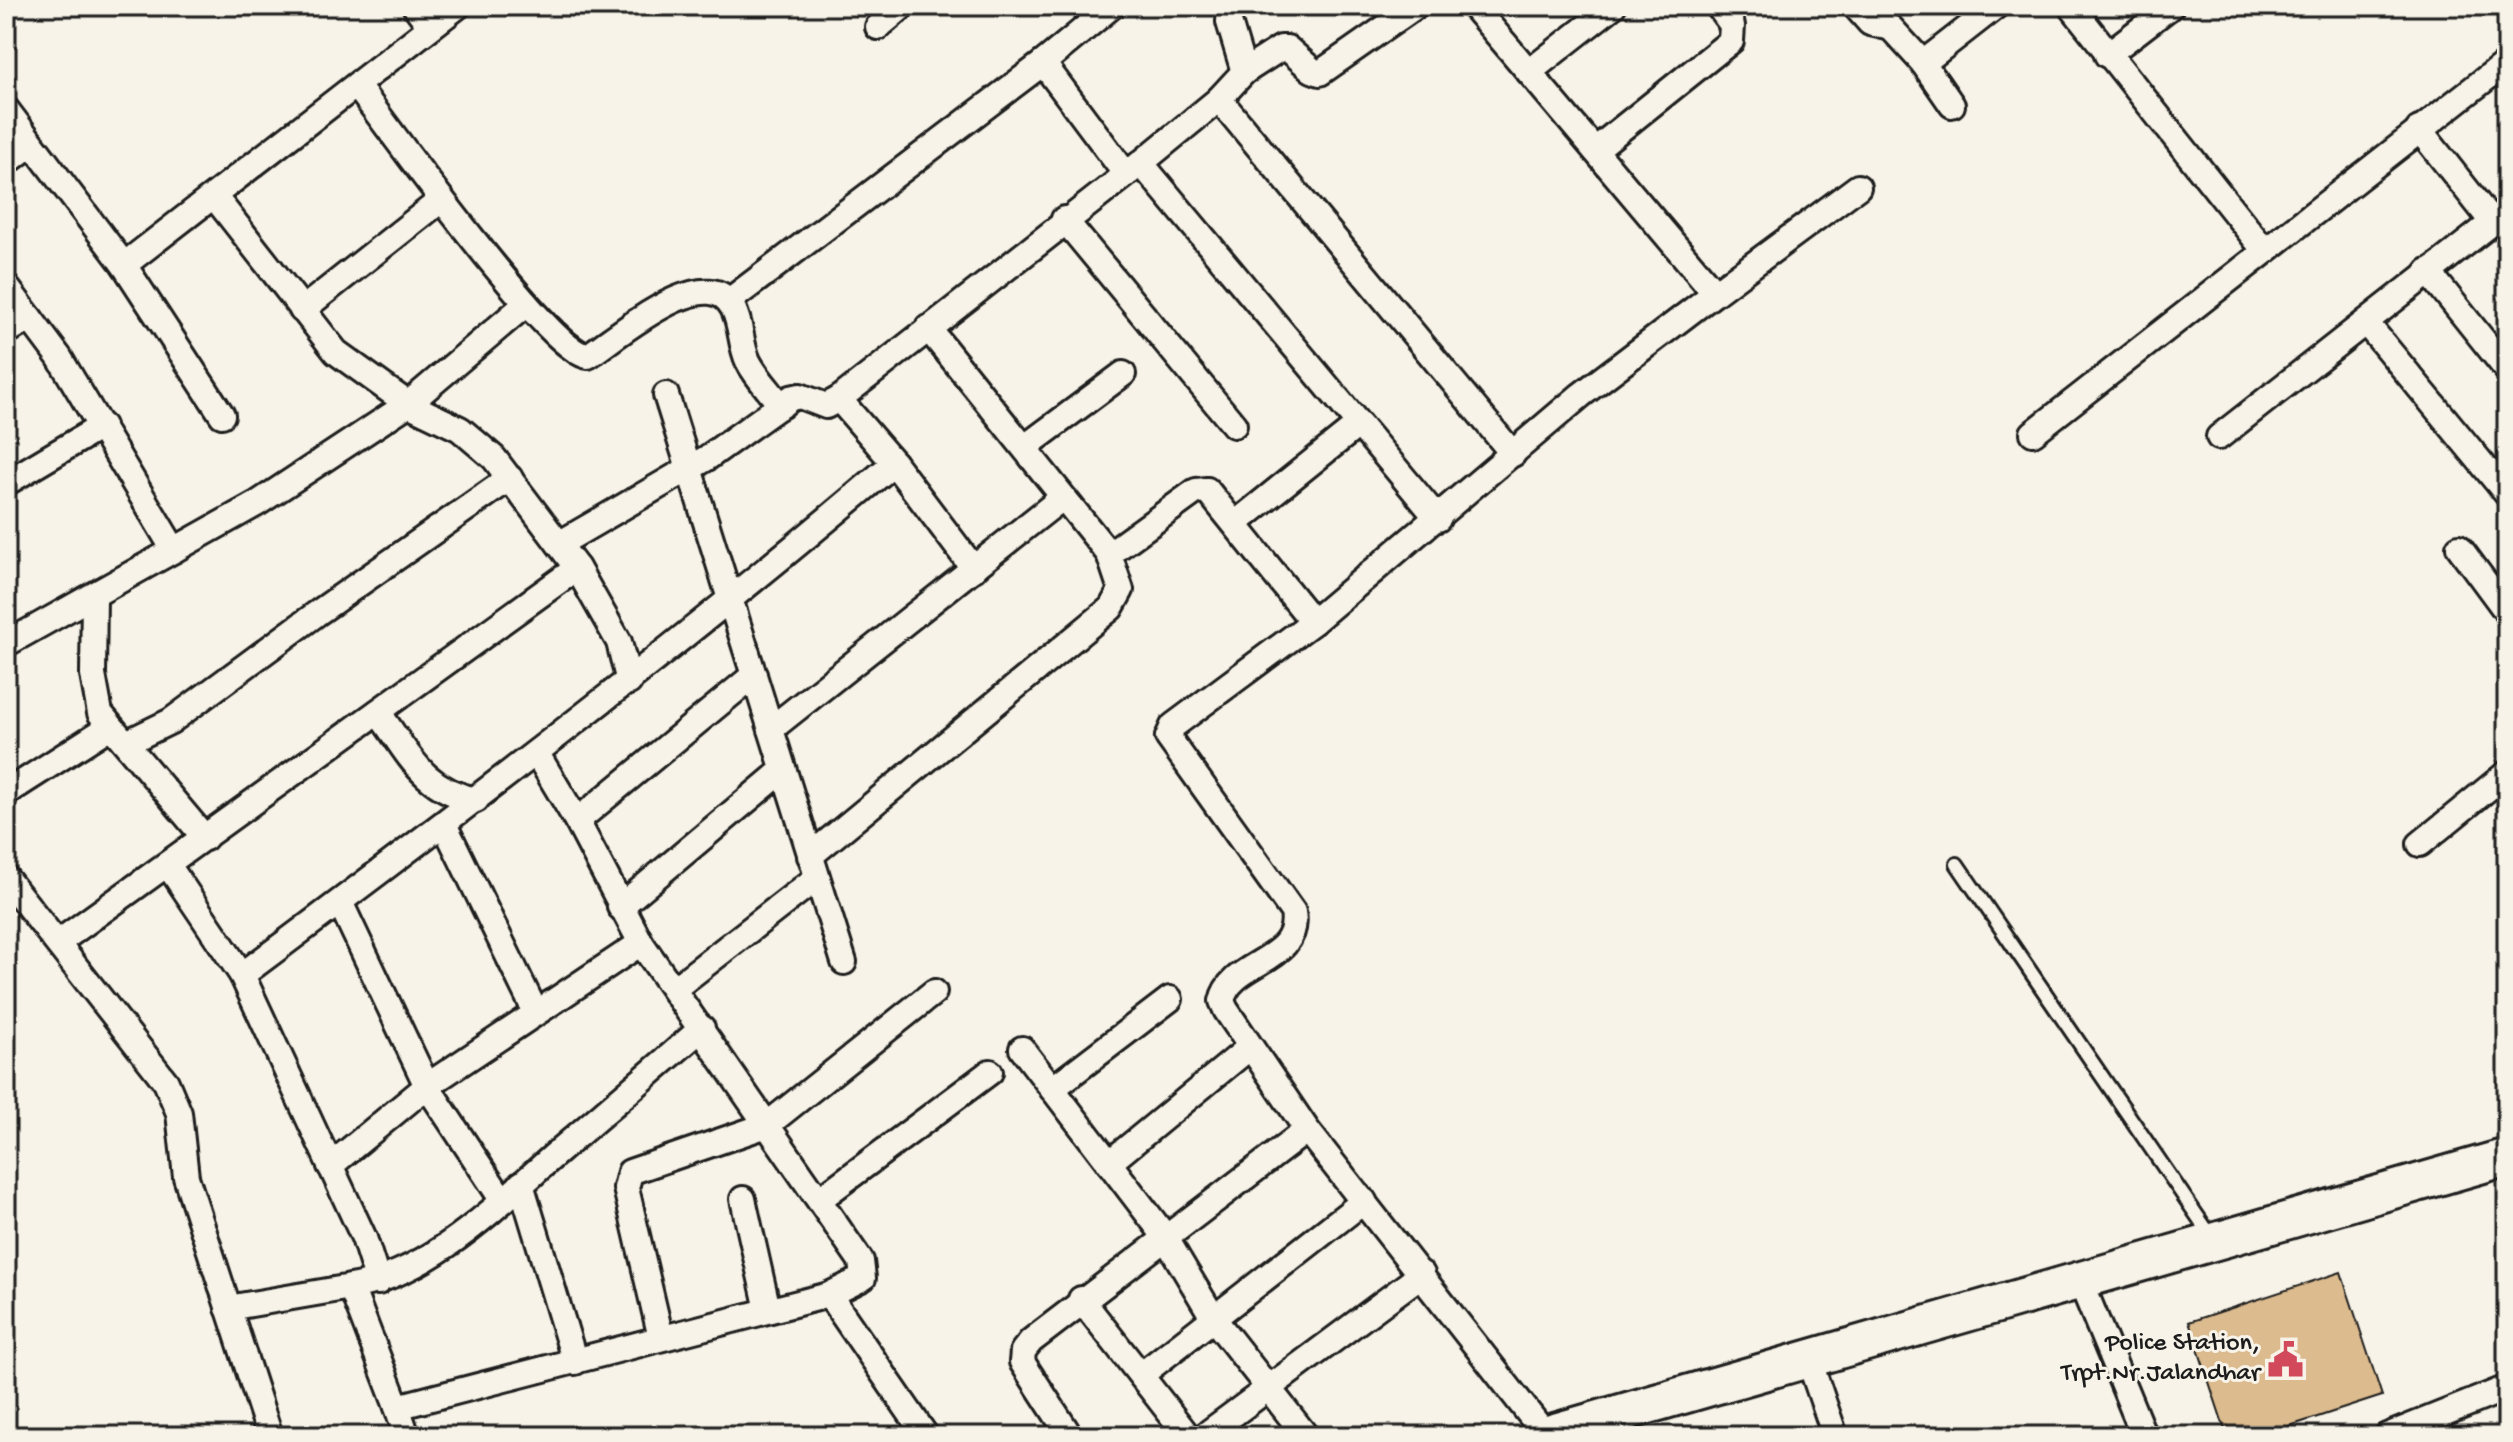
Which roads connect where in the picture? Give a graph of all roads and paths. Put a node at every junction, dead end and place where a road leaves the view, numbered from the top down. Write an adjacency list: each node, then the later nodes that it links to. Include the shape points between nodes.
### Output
1 (458, 6): 13 (street)
2 (903, 6): 14 (street)
3 (1112, 6): 17 (street)
4 (1230, 6): 19 (street, via 1229,22)
5 (1416, 6): 19 (street, via 1324,71 1312,70 1284,47)
6 (1473, 6): 20 (street)
7 (1613, 6): 20 (street)
8 (1718, 6): 27 (street, via 1732,25 1731,41)
9 (1996, 6): 18 (street)
10 (2071, 6): 15 (street)
11 (1858, 7): 18 (street, via 1870,23 1891,28)
12 (2163, 8): 15 (street)
13 (422, 16): 21 (street)
14 (878, 27)
15 (2107, 55): 35 (street)
16 (2507, 62): 25 (street)
17 (1043, 63): 29 (street); 40 (street)
18 (1923, 63): 23 (street)
19 (1244, 72): 22 (street)
20 (1529, 72): 27 (street)
21 (357, 86): 31 (street); 32 (street)
22 (1219, 99): 29 (street); 60 (street)
23 (1952, 105)
24 (6, 109): 26 (street)
25 (2419, 129): 33 (street); 35 (street)
26 (32, 143): 28 (street); 36 (street)
27 (1595, 150): 39 (street)
28 (6, 163)
29 (1133, 168): 34 (street); 55 (street)
30 (1858, 187): 39 (street)
31 (214, 196): 36 (street); 42 (street)
32 (441, 200): 41 (street); 42 (street)
33 (2500, 217): 37 (street)
34 (1064, 219): 45 (street); 54 (street)
35 (2265, 251): 57 (street)
36 (124, 265): 53 (street)
37 (2428, 271): 44 (street); 47 (street)
38 (6, 286): 43 (street)
39 (1715, 293): 60 (street)
40 (729, 301): 41 (street, via 714,291 695,290 588,356 576,352); 52 (street, via 748,361)
41 (526, 304): 51 (street)
42 (302, 310): 51 (street, via 336,352)
43 (30, 318): 46 (street); 56 (street)
44 (2367, 324): 58 (street); 65 (street)
45 (928, 328): 50 (street); 59 (street)
46 (6, 332)
47 (2507, 370)
48 (1123, 374): 59 (street)
49 (666, 395): 62 (street)
50 (839, 399): 52 (street, via 826,406 795,396); 61 (street)
51 (408, 404): 63 (street, via 460,429); 71 (street, via 258,503)
52 (781, 406): 62 (street)
53 (222, 415)
54 (1234, 425)
55 (1358, 425): 67 (street); 68 (street)
56 (102, 426): 64 (street); 71 (street)
57 (2033, 433)
58 (2219, 437)
59 (1025, 447): 66 (street)
60 (1513, 454): 67 (street)
61 (894, 463): 74 (street); 76 (street)
62 (690, 468): 69 (street); 76 (street)
63 (510, 478): 69 (street); 84 (street, via 171,721)
64 (6, 483)
65 (2507, 494)
66 (1062, 498): 72 (street); 74 (street)
67 (1438, 519): 78 (street)
68 (1236, 523): 72 (street, via 1212,494 1201,489); 78 (street)
69 (559, 544): 73 (street)
70 (2459, 547): 77 (street)
71 (174, 550): 75 (street)
72 (1109, 554): 96 (street, via 1121,590 1111,608)
73 (577, 568): 81 (street, via 619,642); 82 (street)
74 (974, 569): 83 (street)
75 (94, 596): 79 (street); 84 (street, via 95,698)
76 (733, 600): 80 (street); 81 (street)
77 (2507, 612)
78 (1313, 622): 109 (street, via 1168,733 1293,912 1287,944 1224,995 1226,1010)
79 (6, 644)
80 (754, 675): 83 (street); 90 (street)
81 (629, 682): 85 (street)
82 (378, 712): 89 (street, via 435,787); 92 (street)
83 (771, 729): 86 (street)
84 (117, 735): 88 (street); 92 (street)
85 (537, 754): 89 (street); 90 (street)
86 (783, 770): 96 (street); 99 (street)
87 (2507, 773): 93 (street)
88 (6, 793)
89 (476, 800): 91 (street)
90 (577, 821): 99 (street)
91 (444, 824): 98 (street); 107 (street)
92 (205, 838): 95 (street)
93 (2420, 844)
94 (1957, 864): 125 (lane)
95 (168, 865): 100 (street); 103 (street)
96 (813, 868): 102 (street); 104 (street)
97 (6, 878): 100 (street)
98 (340, 902): 103 (street); 112 (street)
99 (620, 907): 101 (street)
100 (59, 942): 132 (street, via 174,1098 186,1177)
101 (641, 943): 104 (street); 107 (street)
102 (844, 962)
103 (242, 975): 118 (street)
104 (675, 988): 108 (street)
105 (934, 992): 114 (street)
106 (1170, 999): 113 (street)
107 (535, 1011): 112 (street)
108 (702, 1028): 114 (street); 119 (street)
109 (1250, 1047): 115 (street); 117 (street)
110 (1022, 1049): 113 (street)
111 (990, 1072): 121 (street)
112 (427, 1086): 118 (street); 122 (street)
113 (1052, 1089): 117 (street)
114 (767, 1125): 121 (street); 135 (street, via 627,1176)
115 (1307, 1130): 123 (street); 124 (street)
116 (2507, 1157): 125 (street)
117 (1109, 1163): 124 (street)
118 (330, 1166): 128 (street)
119 (521, 1184): 122 (street); 137 (street)
120 (743, 1199): 133 (street)
121 (820, 1199): 130 (street, via 865,1274)
122 (503, 1201): 128 (street, via 438,1252)
123 (1364, 1201): 126 (street); 134 (street)
124 (1164, 1235): 131 (street); 134 (street)
125 (2215, 1241): 127 (street)
126 (1422, 1274): 140 (street); 143 (street)
127 (2080, 1280): 136 (street); 152 (street)
128 (378, 1282): 129 (street)
129 (351, 1287): 132 (street); 141 (street)
130 (829, 1295): 133 (street); 146 (street)
131 (1081, 1299): 138 (street); 147 (street, via 1040,1331 1023,1351 1022,1362)
132 (228, 1308): 144 (street)
133 (768, 1310): 135 (street)
134 (1214, 1319): 138 (street); 140 (street)
135 (661, 1338): 137 (street)
136 (1808, 1357): 142 (street); 151 (street)
137 (575, 1362): 141 (street)
138 (1141, 1375): 148 (street)
139 (2507, 1388): 153 (street)
140 (1269, 1389): 149 (street); 150 (street)
141 (397, 1407): 145 (street)
142 (1610, 1426): 143 (street)
143 (1543, 1435)
144 (270, 1436)
145 (407, 1436)
146 (926, 1436)
147 (1070, 1436)
148 (1188, 1436)
149 (1204, 1436)
150 (1306, 1436)
151 (1835, 1436)
152 (2144, 1436)
153 (2387, 1436)

